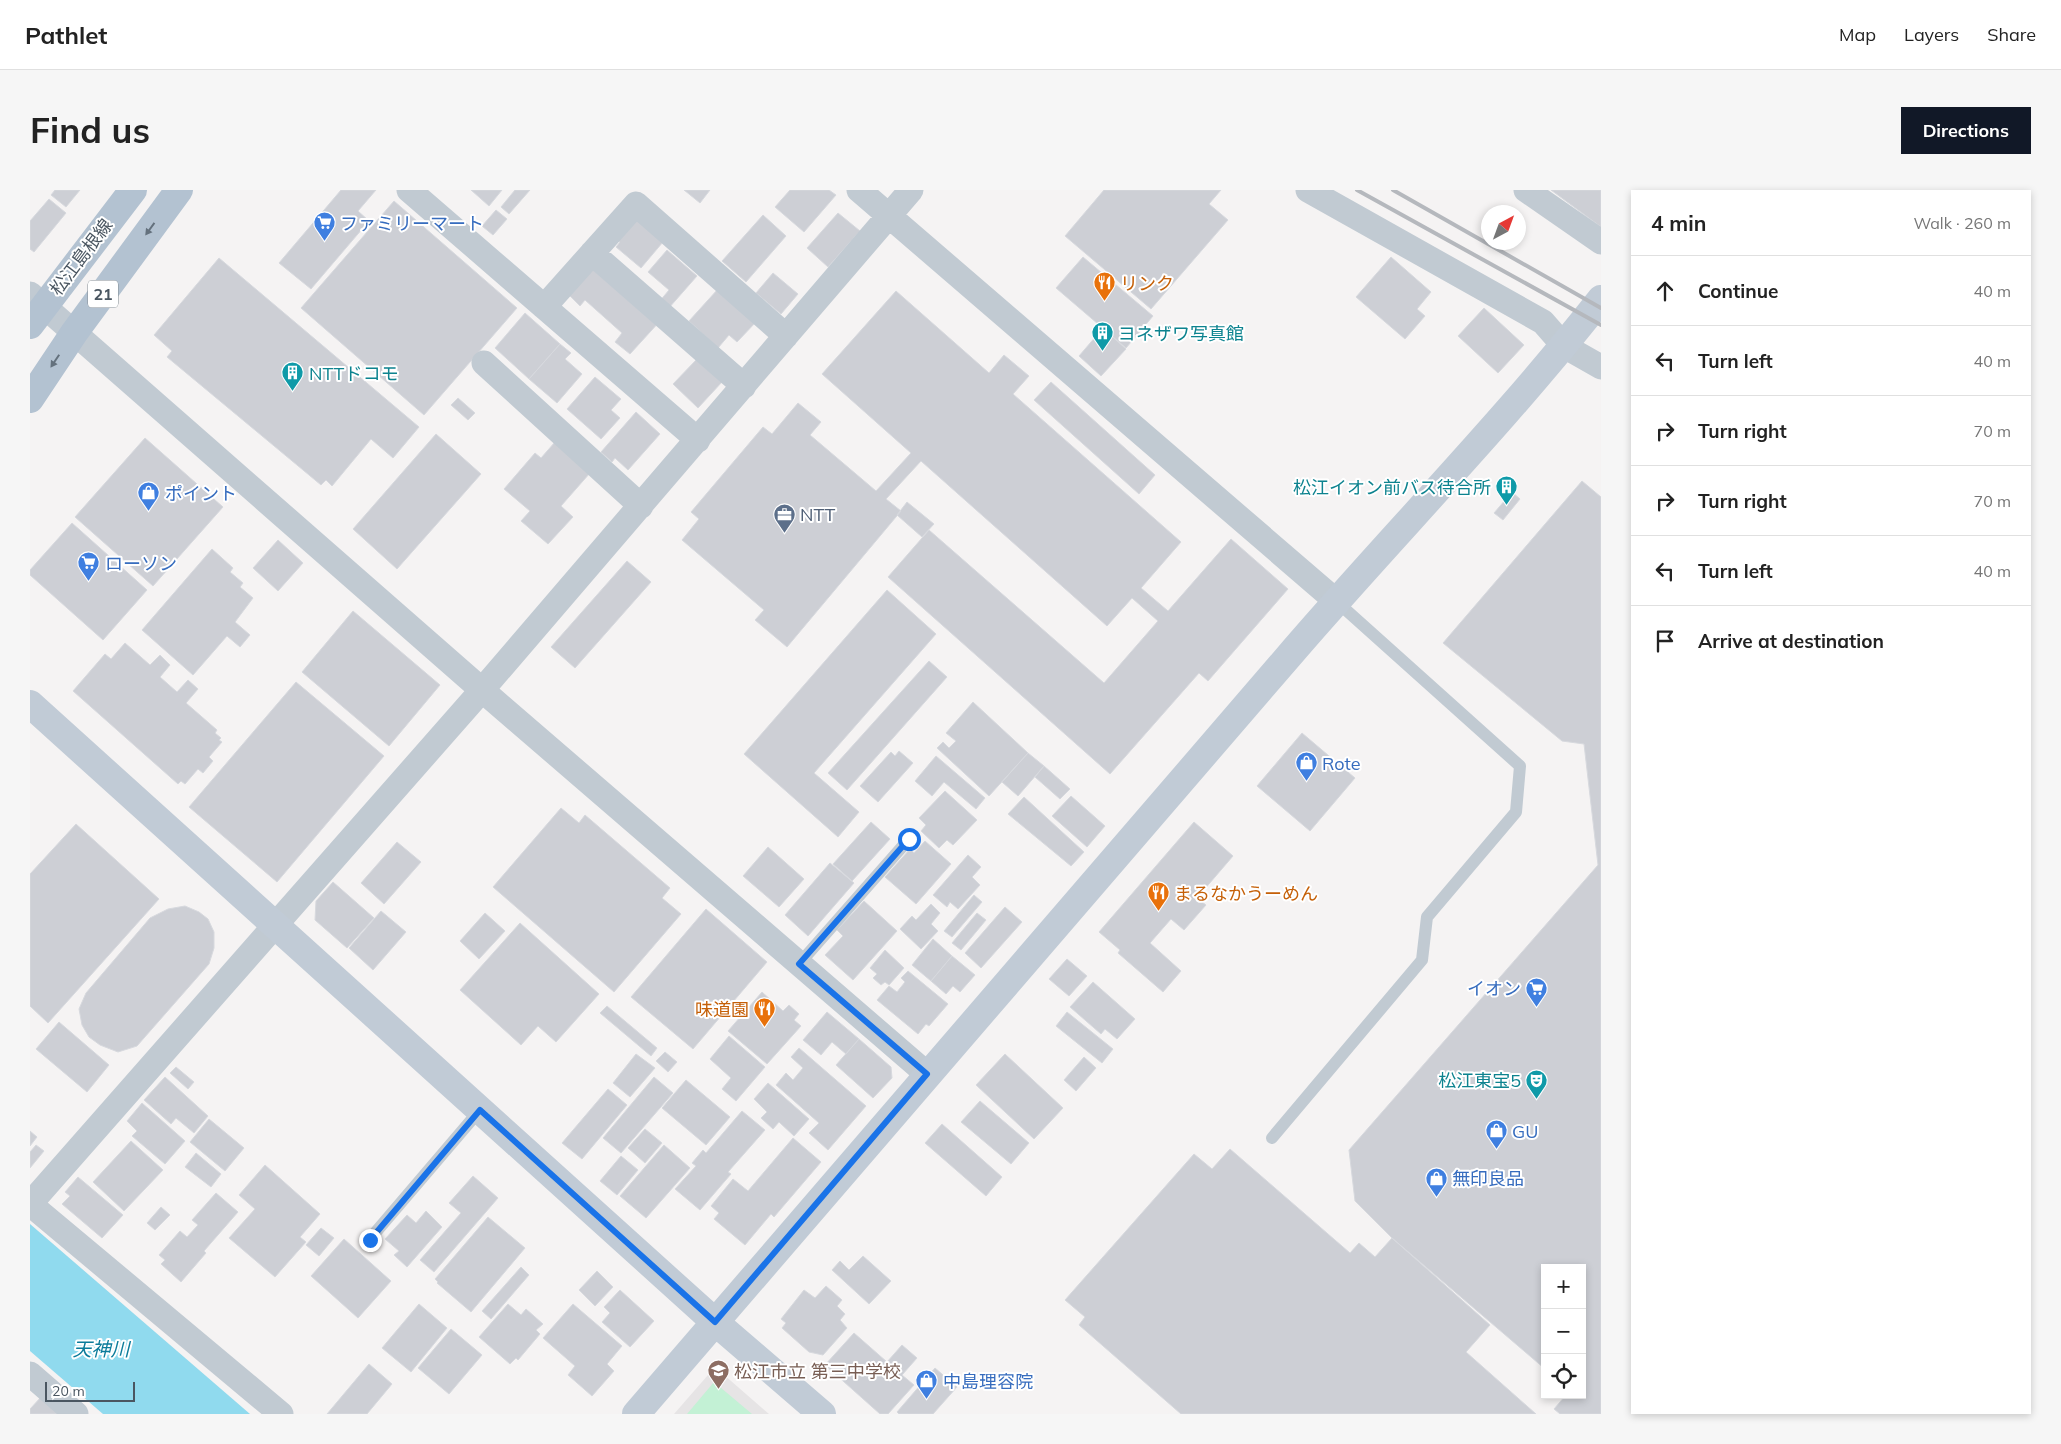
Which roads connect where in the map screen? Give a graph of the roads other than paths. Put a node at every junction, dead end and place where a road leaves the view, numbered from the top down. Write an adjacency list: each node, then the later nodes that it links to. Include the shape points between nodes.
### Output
1 (133, 190): 13 (main road, 松江島根線 / 21)
2 (179, 190): 14 (main road, 21, one-way to 14)
3 (409, 190): 12 (street)
4 (859, 190): 8 (street)
5 (911, 190): 8 (street)
6 (1308, 190): 16 (street, via 1544,322)
7 (1526, 190): 9 (street)
8 (889, 216): 15 (street); 23 (street)
9 (1601, 242)
10 (592, 253): 12 (street); 15 (street, via 636,204); 19 (street)
11 (1601, 299): 16 (street)
12 (544, 307): 21 (street)
13 (35, 308): 14 (street)
14 (74, 333): 20 (main road, 21, one-way to 20); 24 (street)
15 (786, 336): 19 (street)
16 (1564, 346): 18 (street); 23 (street)
17 (484, 363): 22 (street)
18 (1601, 366)
19 (744, 386): 21 (street)
20 (30, 399)
21 (698, 440): 22 (street)
22 (642, 506): 24 (street)
23 (1336, 602): 29 (street); 31 (lane, via 1520,766 1516,812 1427,917 1422,960)
24 (482, 690): 27 (street); 28 (street)
25 (30, 704): 27 (street)
26 (909, 839): 28 (lane)
27 (275, 926): 30 (street); 32 (street)
28 (799, 964): 29 (street)
29 (927, 1074): 34 (street)
30 (480, 1110): 33 (lane); 34 (street)
31 (1272, 1138)
32 (30, 1204): 37 (street)
33 (370, 1240)
34 (715, 1322): 38 (street); 39 (street)
35 (30, 1374): 36 (street)
36 (76, 1414)
37 (281, 1414)
38 (636, 1414)
39 (822, 1414)

